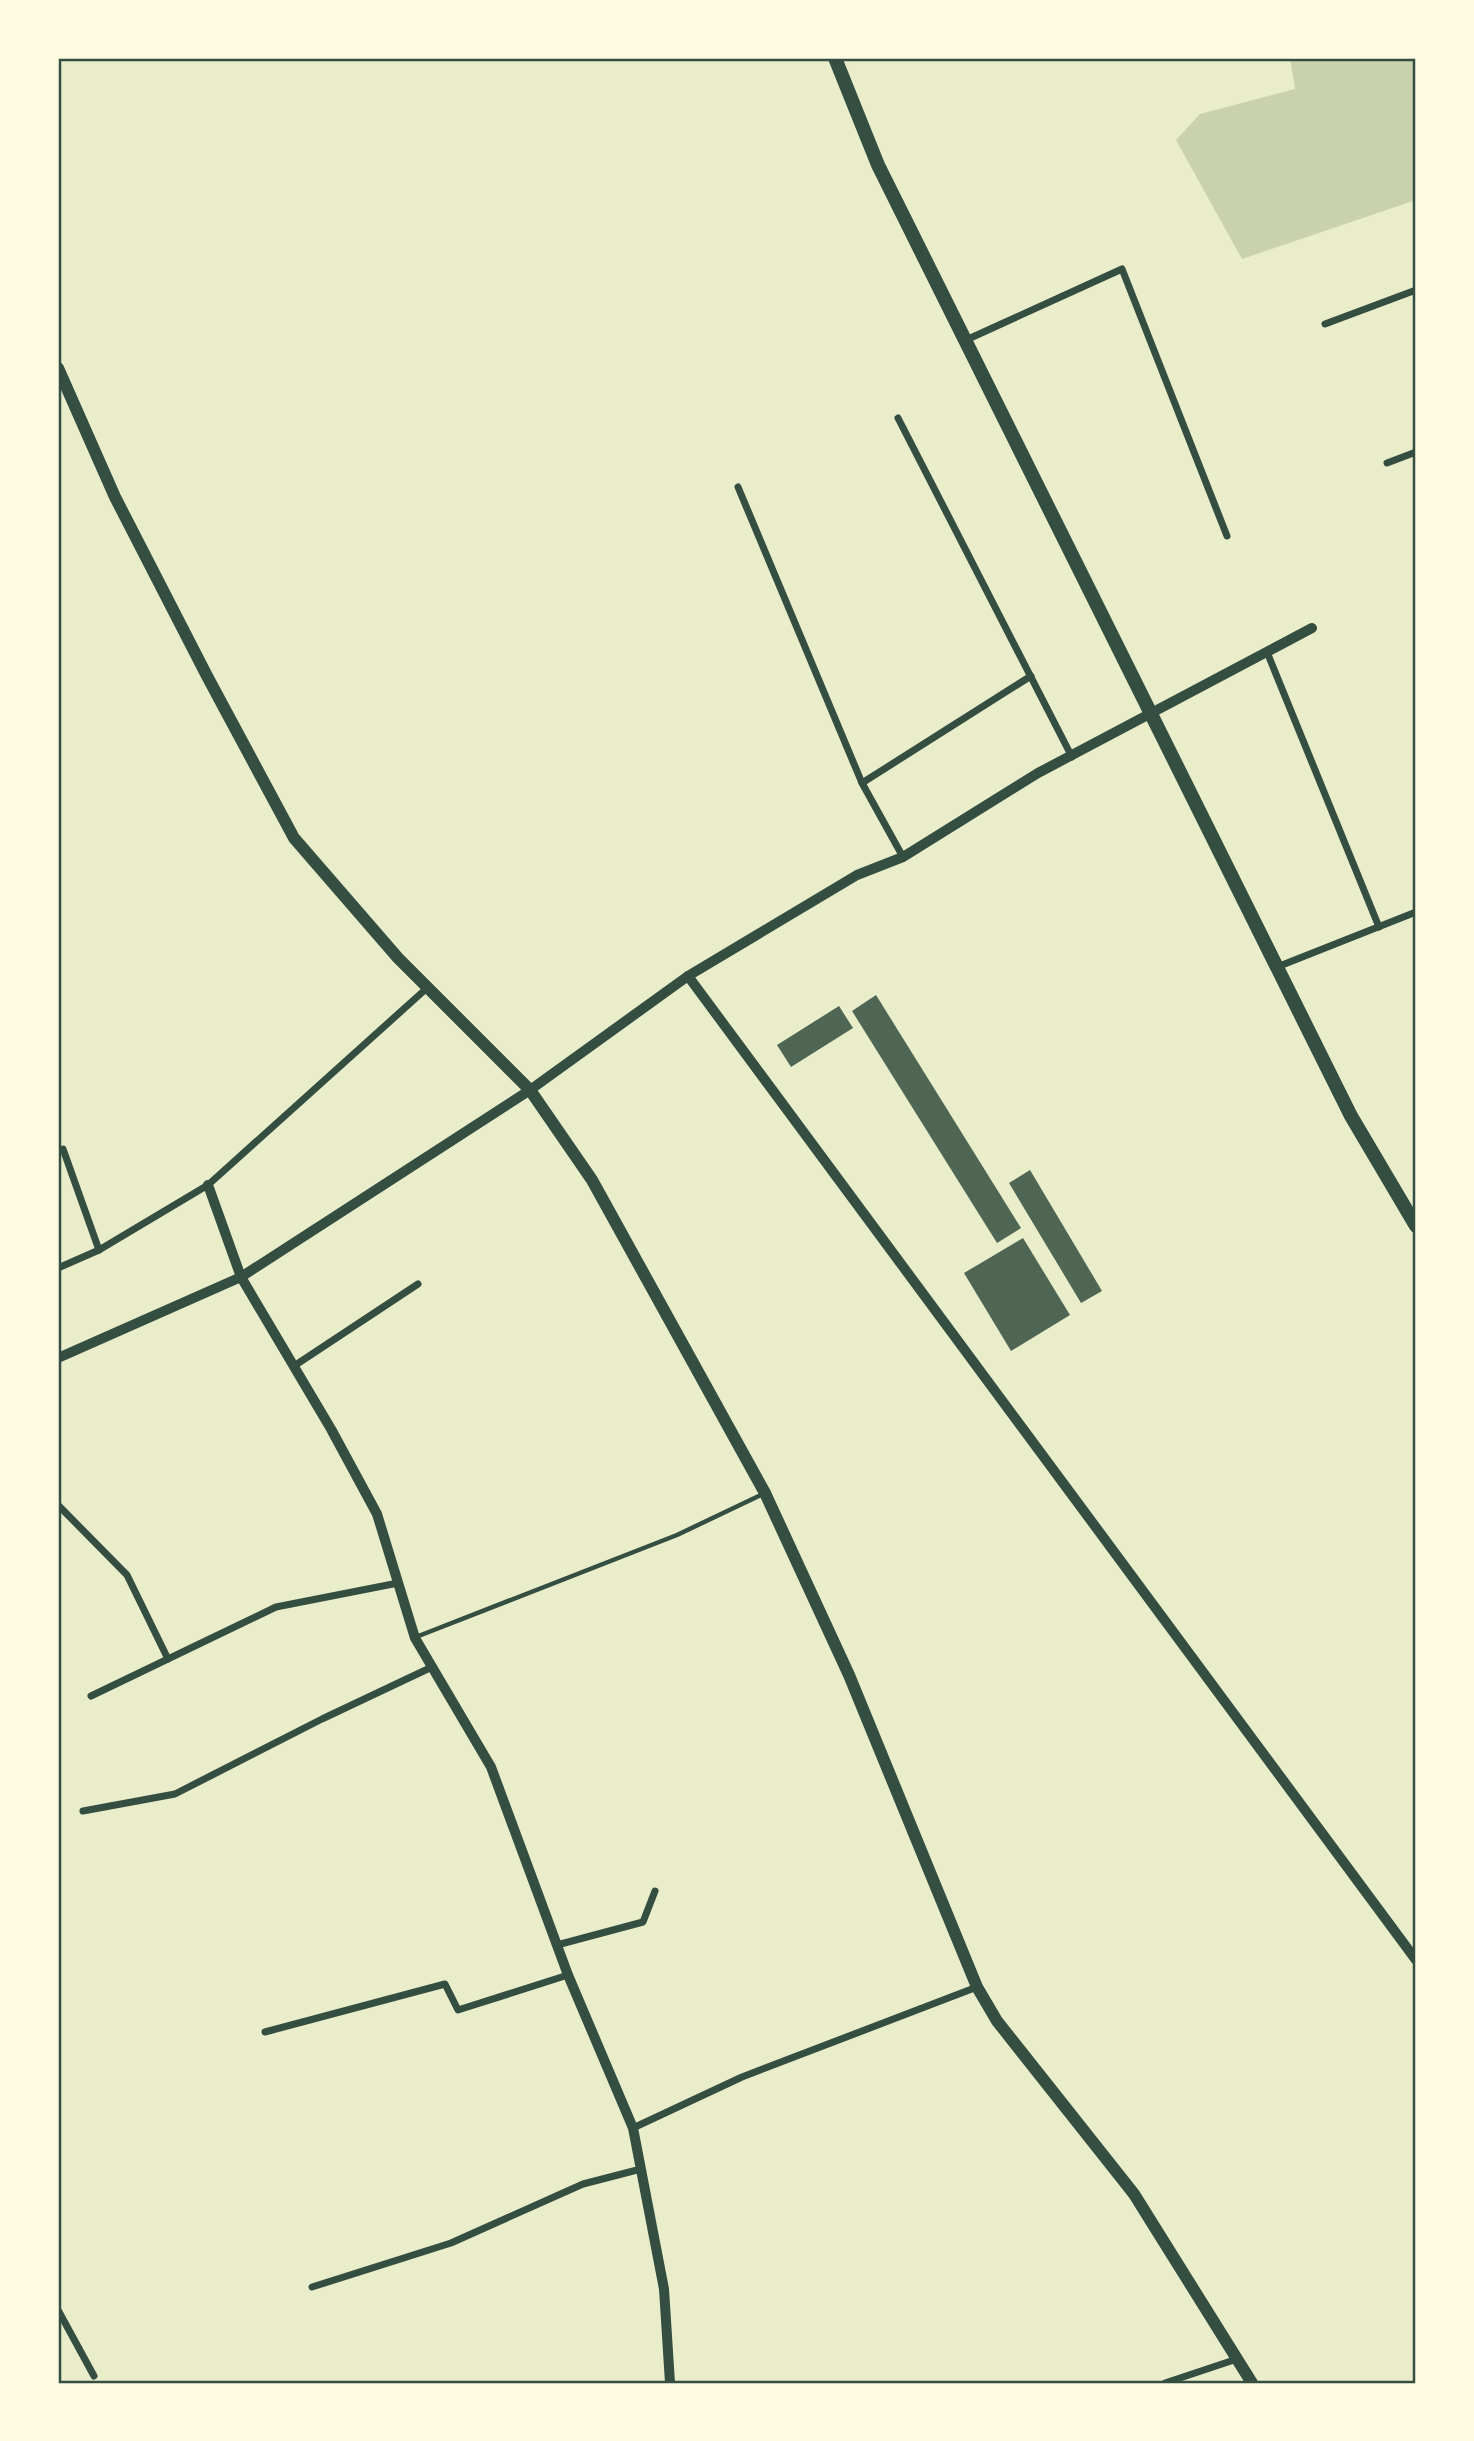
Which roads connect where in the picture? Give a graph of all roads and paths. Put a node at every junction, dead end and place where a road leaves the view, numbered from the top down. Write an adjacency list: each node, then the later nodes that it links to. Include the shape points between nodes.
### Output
1 (835, 58): 4 (main road, via 878,164)
2 (1416, 290): 3 (street)
3 (1325, 324)
4 (966, 340): 10 (street, via 1122,269); 14 (main road)
5 (58, 368): 22 (main road, via 115,497 294,838)
6 (898, 418): 13 (street)
7 (1416, 452): 8 (street)
8 (1387, 463)
9 (737, 487): 16 (street)
10 (1227, 536)
11 (1312, 628): 12 (street)
12 (1267, 652): 14 (street); 19 (street)
13 (1031, 676): 15 (street); 16 (street)
14 (1152, 714): 15 (street); 20 (main road)
15 (1072, 757): 17 (street)
16 (862, 783): 17 (street)
17 (903, 857): 21 (street, via 857,875)
18 (1416, 912): 19 (street)
19 (1379, 927): 20 (street)
20 (1277, 967): 26 (main road, via 1351,1116)
21 (688, 976): 23 (street); 43 (street)
22 (427, 988): 23 (main road); 25 (street)
23 (530, 1090): 29 (street); 33 (main road, via 592,1180)
24 (63, 1149): 27 (street)
25 (208, 1185): 27 (street); 29 (street)
26 (1416, 1226)
27 (99, 1250): 28 (street)
28 (58, 1268)
29 (241, 1277): 31 (street); 32 (street)
30 (418, 1284): 32 (street)
31 (58, 1358)
32 (294, 1366): 35 (street, via 377,1514)
33 (765, 1493): 36 (lane, via 677,1535); 45 (main road, via 849,1675)
34 (58, 1505): 37 (street, via 127,1575)
35 (398, 1583): 36 (street); 37 (street, via 276,1607)
36 (415, 1638): 38 (street)
37 (168, 1659): 39 (street)
38 (432, 1667): 40 (street, via 176,1794); 42 (street, via 491,1767)
39 (90, 1696)
40 (83, 1811)
41 (654, 1891): 42 (street, via 643,1922)
42 (557, 1945): 44 (street)
43 (1416, 1960)
44 (568, 1975): 46 (street, via 458,2010 445,1984); 47 (street)
45 (976, 1987): 47 (street, via 742,2077); 51 (main road, via 997,2021 1134,2194)
46 (265, 2032)
47 (633, 2128): 48 (street)
48 (641, 2169): 49 (street, via 583,2184 451,2243); 53 (street, via 664,2289)
49 (312, 2287)
50 (58, 2310): 52 (street)
51 (1237, 2359): 54 (street); 55 (main road)
52 (93, 2376)
53 (670, 2383)
54 (1165, 2383)
55 (1252, 2383)

